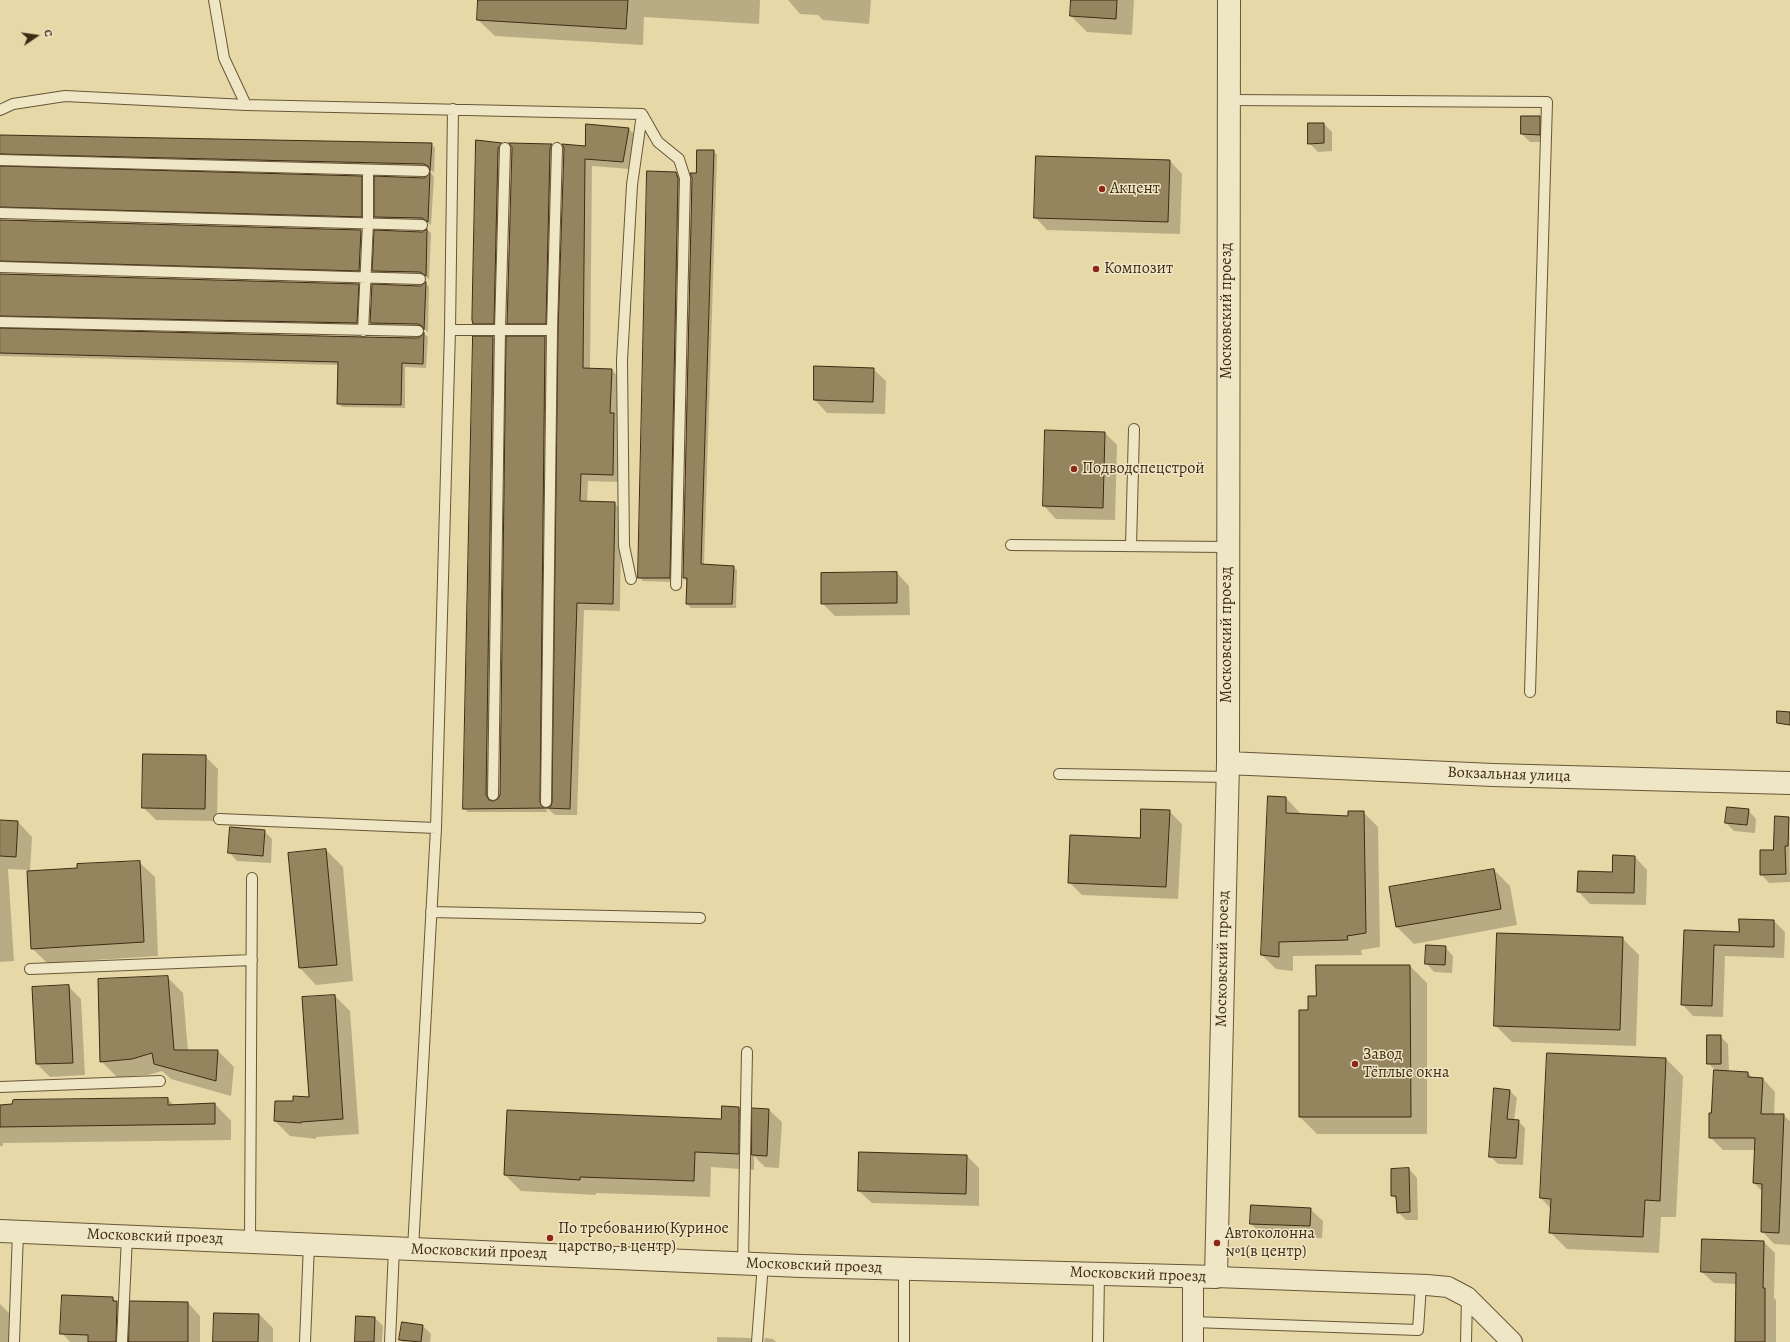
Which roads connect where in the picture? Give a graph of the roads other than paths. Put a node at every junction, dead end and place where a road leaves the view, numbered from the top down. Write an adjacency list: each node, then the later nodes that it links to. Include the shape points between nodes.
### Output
1 (214, 0): 4 (lane, via 224,58)
2 (1229, 0): 3 (street, Московский проезд)
3 (1228, 100): 28 (street, Московский проезд); 31 (lane, via 1547,102)
4 (246, 105): 5 (lane, via 64,96 13,104); 6 (lane)
5 (0, 110)
6 (453, 110): 7 (lane); 21 (lane)
7 (642, 114): 29 (lane, via 632,185 622,360 624,546); 30 (lane, via 658,142 679,158 685,178)
8 (505, 148): 20 (lane)
9 (557, 148): 22 (lane)
10 (0, 160): 11 (lane)
11 (368, 170): 12 (lane); 14 (lane)
12 (424, 171)
13 (0, 213): 14 (lane)
14 (368, 223): 15 (lane); 17 (lane)
15 (422, 225)
16 (0, 267): 17 (lane)
17 (366, 278): 18 (lane); 23 (lane)
18 (420, 279)
19 (0, 322): 23 (lane)
20 (500, 329): 21 (lane); 22 (lane); 35 (lane)
21 (450, 330): 38 (lane)
22 (552, 330): 36 (lane)
23 (363, 331): 24 (lane)
24 (418, 331)
25 (1134, 429): 27 (lane)
26 (1011, 545): 27 (lane)
27 (1131, 546): 28 (lane)
28 (1227, 546): 32 (street, Московский проезд)
29 (631, 579)
30 (676, 584)
31 (1530, 692)
32 (1227, 770): 33 (lane); 34 (street, Вокзальная улица); 56 (street, Московский проезд)
33 (1059, 774)
34 (1790, 783)
35 (494, 795)
36 (546, 802)
37 (219, 819): 38 (lane)
38 (436, 828): 40 (lane)
39 (252, 878): 42 (lane)
40 (431, 912): 41 (lane); 51 (lane)
41 (700, 918)
42 (252, 960): 43 (lane); 49 (lane)
43 (30, 970)
44 (746, 1052): 52 (lane)
45 (160, 1081): 46 (lane)
46 (0, 1087)
47 (9, 1232): 48 (street, Московский проезд); 60 (lane)
48 (127, 1236): 49 (street, Московский проезд); 61 (lane)
49 (250, 1241): 50 (street, Московский проезд)
50 (310, 1244): 51 (street, Московский проезд); 62 (lane)
51 (403, 1249): 52 (street, Московский проезд); 63 (lane)
52 (753, 1264): 53 (street, Московский проезд); 64 (lane)
53 (904, 1268): 54 (street, Московский проезд); 65 (lane)
54 (1099, 1273): 55 (street, Московский проезд); 66 (lane)
55 (1193, 1276): 56 (street, Московский проезд); 59 (street)
56 (1216, 1277): 57 (street)
57 (1421, 1285): 58 (street, via 1448,1287); 59 (lane, via 1418,1330)
58 (1467, 1297): 68 (lane); 69 (street)
59 (1193, 1322): 67 (street)
60 (14, 1342)
61 (122, 1342)
62 (305, 1342)
63 (390, 1342)
64 (757, 1342)
65 (904, 1342)
66 (1098, 1342)
67 (1192, 1342)
68 (1466, 1342)
69 (1512, 1342)

